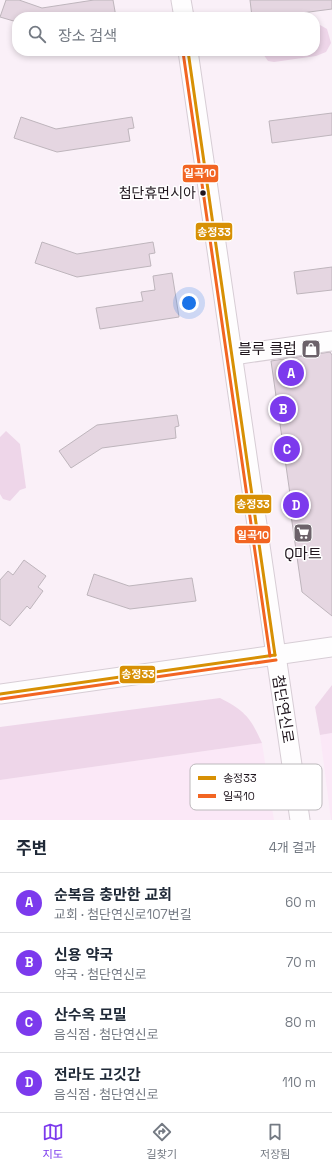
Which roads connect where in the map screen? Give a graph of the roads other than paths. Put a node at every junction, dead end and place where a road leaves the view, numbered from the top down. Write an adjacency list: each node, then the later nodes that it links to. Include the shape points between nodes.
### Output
1 (181, 0): 2 (street)
2 (183, 12)
3 (189, 56): 5 (street, 첨단연신로)
4 (332, 341): 5 (street)
5 (233, 355): 7 (street, 첨단연신로)
6 (332, 646): 7 (street)
7 (275, 654): 8 (street); 9 (street, 첨단연신로)
8 (0, 694)
9 (292, 764)
10 (298, 810): 11 (street, 첨단연신로)
11 (300, 820)

